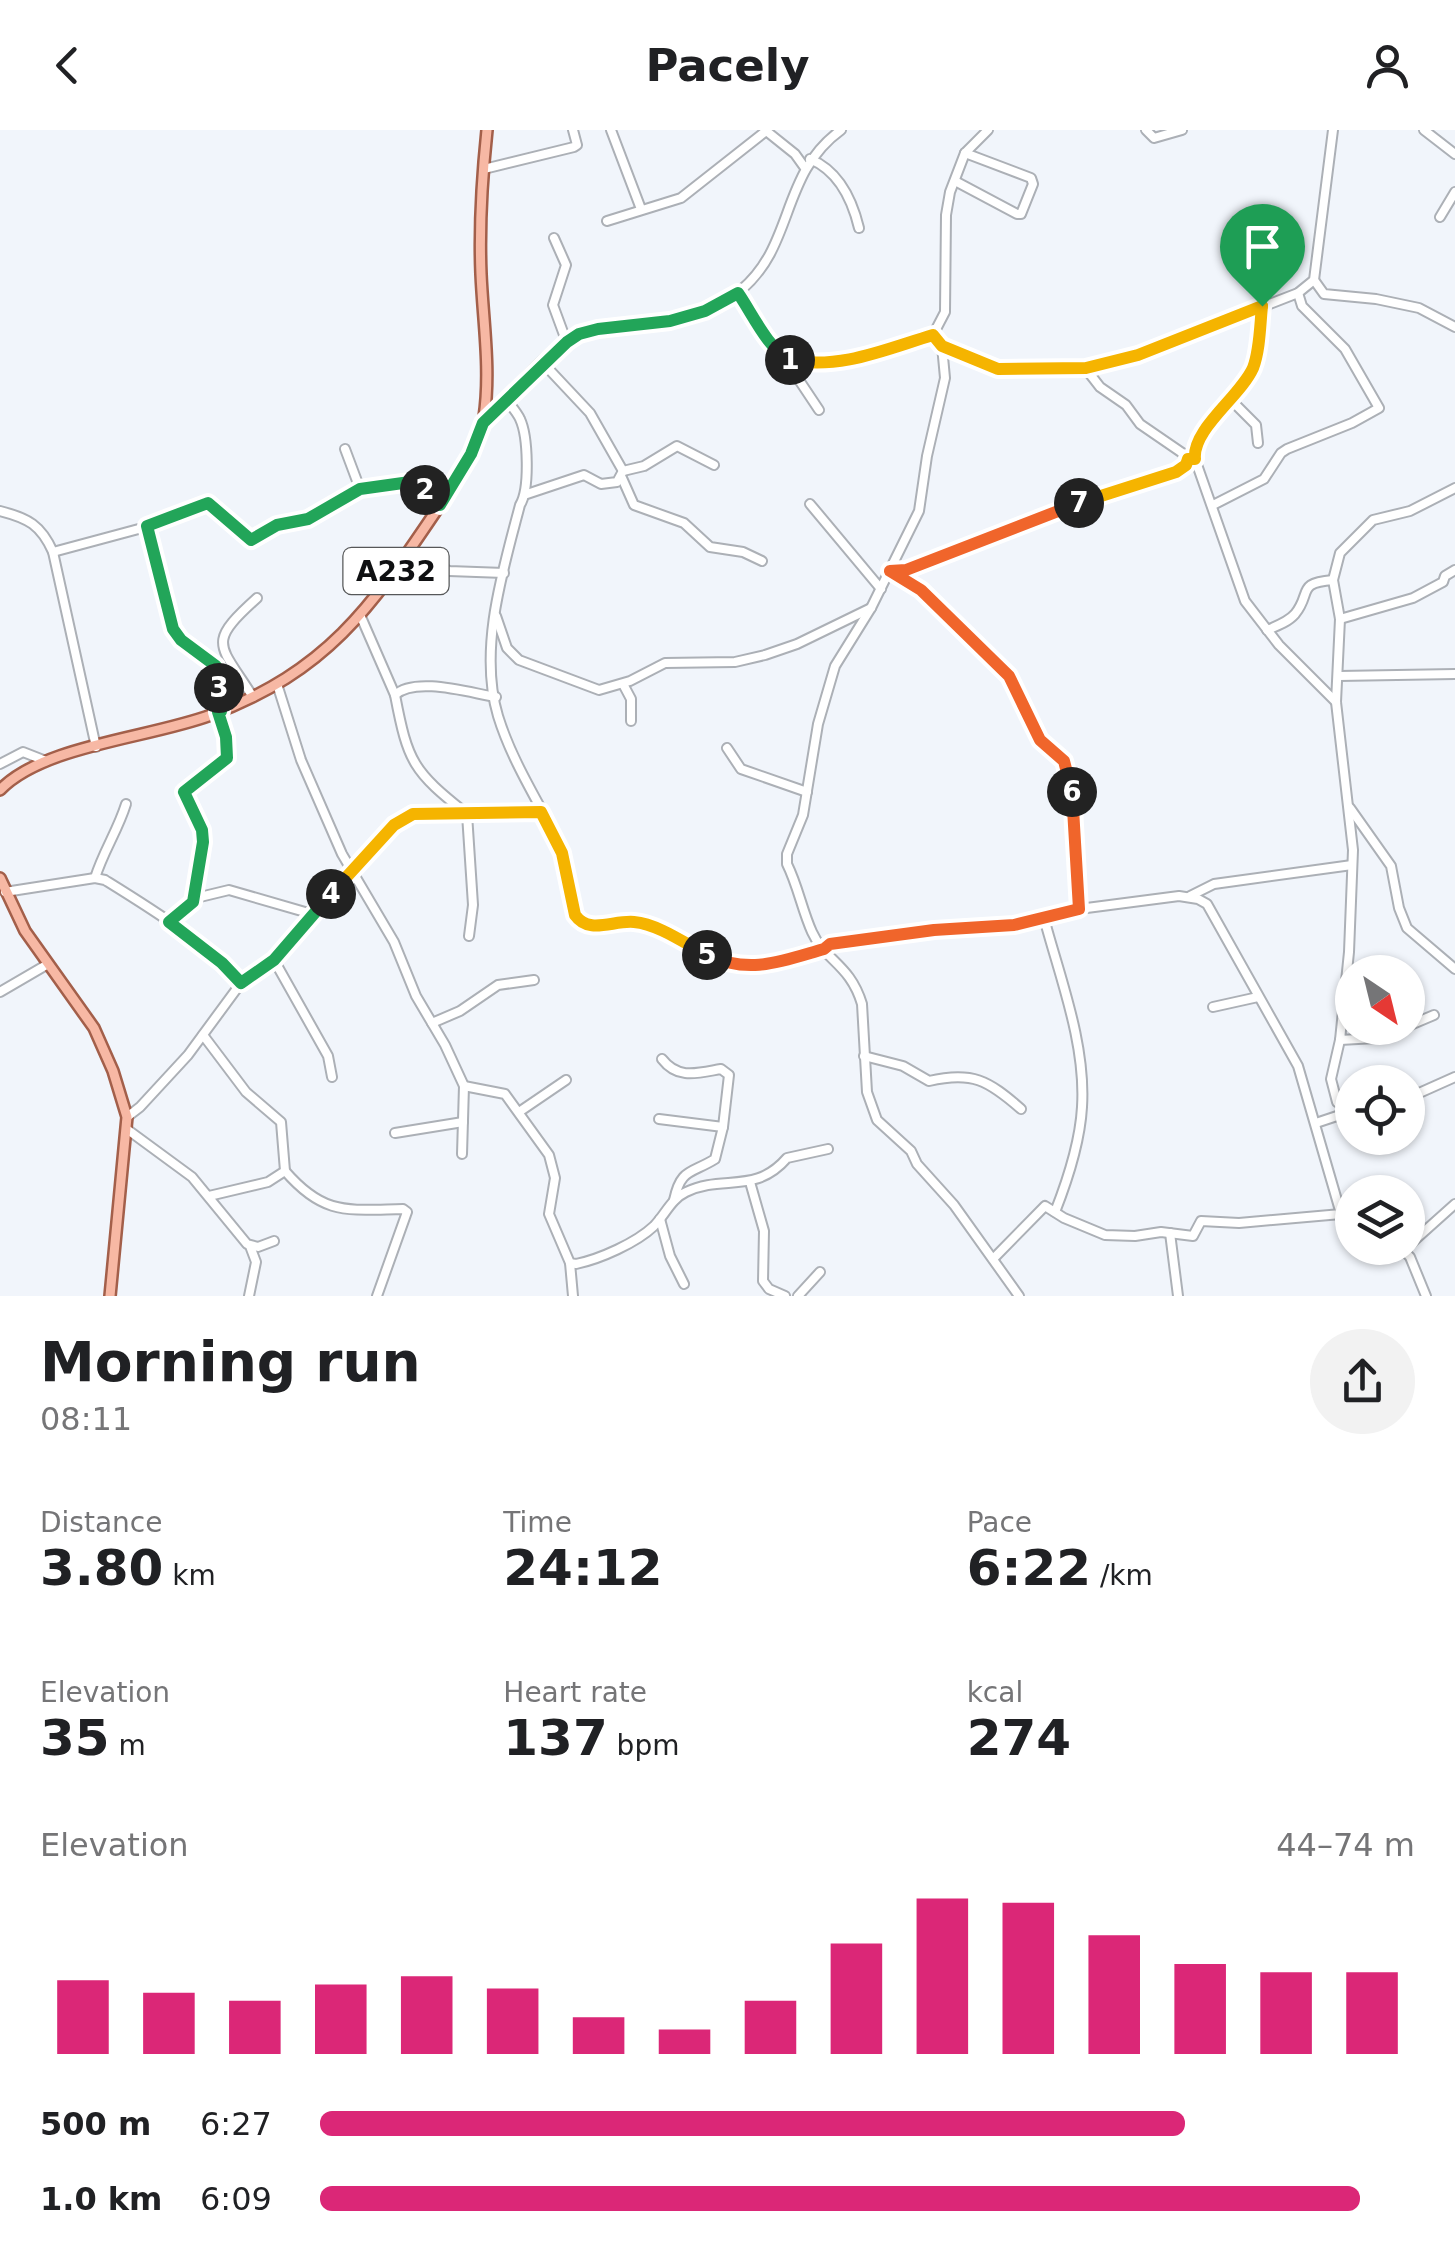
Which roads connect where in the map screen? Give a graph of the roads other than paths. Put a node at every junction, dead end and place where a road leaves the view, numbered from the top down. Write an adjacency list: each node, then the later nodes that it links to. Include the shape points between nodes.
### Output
1 (487, 130): 14 (main road, A232)
2 (573, 130): 14 (street, via 574,147)
3 (611, 130): 17 (street)
4 (840, 130): 13 (street)
5 (988, 130): 11 (street)
6 (1146, 130): 7 (street, via 1154,138)
7 (1182, 130)
8 (1333, 130): 22 (street)
9 (1424, 130): 12 (street)
10 (766, 131): 13 (street); 17 (street, via 681,198)
11 (965, 153): 15 (street); 15 (street, via 1031,178 1028,199 1017,214)
12 (1455, 154)
13 (808, 163): 20 (street, via 837,178); 23 (street, via 762,270)
14 (484, 168): 36 (main road, A232)
15 (955, 181): 27 (street, via 946,215 946,312)
16 (1455, 192): 18 (street)
17 (641, 210): 19 (street)
18 (1440, 217)
19 (607, 221)
20 (859, 228)
21 (554, 238): 28 (street, via 566,264 554,313)
22 (1314, 280): 24 (street); 26 (street, via 1330,296 1419,308)
23 (738, 293): 28 (street, via 705,311 598,329); 30 (street)
24 (1298, 293): 25 (street); 46 (street, via 1302,306 1345,348 1379,408 1281,452 1264,479)
25 (1262, 306): 32 (street, via 1138,355); 34 (street, via 1255,363)
26 (1455, 327)
27 (933, 335): 29 (street); 30 (street, via 855,359)
28 (567, 342): 31 (street)
29 (942, 346): 32 (street, via 998,369); 54 (street, via 945,378 919,510)
30 (785, 360): 35 (street)
31 (542, 363): 33 (street); 41 (street, via 590,413)
32 (1086, 368): 39 (street, via 1140,424)
33 (506, 399): 36 (street); 44 (street, via 525,436)
34 (1231, 400): 37 (street, via 1256,426); 39 (street)
35 (819, 410)
36 (483, 423): 47 (main road, A232)
37 (1258, 443)
38 (345, 449): 43 (street)
39 (1193, 456): 46 (street); 54 (street, via 1176,472)
40 (714, 465): 41 (street, via 677,446)
41 (622, 475): 44 (street, via 602,484 584,475); 52 (street, via 634,505 684,523 710,547)
42 (1455, 488): 56 (street, via 1410,512 1372,520 1340,553)
43 (360, 489): 47 (street, via 410,482); 49 (street, via 308,519 277,525 251,540 208,503)
44 (527, 494): 55 (street)
45 (810, 504): 57 (street)
46 (1214, 504): 63 (street, via 1236,583)
47 (440, 505): 51 (main road, A232)
48 (0, 511): 50 (street, via 43,530)
49 (147, 526): 50 (street); 72 (street, via 173,629 216,666)
50 (53, 552): 74 (street)
51 (408, 552): 55 (street, via 449,571); 61 (main road, A232)
52 (762, 561)
53 (1455, 570): 62 (street, via 1412,598)
54 (890, 571): 57 (street); 91 (street, via 921,590 996,661 1040,740 1064,761 1072,782)
55 (504, 572): 60 (street)
56 (1333, 580): 62 (street); 63 (street, via 1309,584 1298,610)
57 (881, 589): 59 (street)
58 (257, 598): 69 (street, via 223,636)
59 (871, 608): 67 (street, via 766,655 665,662); 79 (street, via 834,666)
60 (496, 614): 67 (street, via 519,660 599,690); 70 (street)
61 (361, 617): 66 (main road, A232); 68 (street)
62 (1340, 620): 65 (street)
63 (1267, 630): 71 (street)
64 (1455, 674): 65 (street)
65 (1339, 676): 71 (street)
66 (277, 684): 69 (main road, A232); 85 (street)
67 (623, 684): 73 (street)
68 (395, 695): 70 (street, via 417,685); 83 (street, via 420,774)
69 (253, 697): 72 (main road, A232)
70 (496, 697): 82 (street, via 512,752)
71 (1336, 702): 81 (street)
72 (219, 712): 74 (main road, A232); 90 (street, via 226,762 184,792 203,842)
73 (631, 721)
74 (96, 747): 76 (main road, A232)
75 (727, 748): 79 (street, via 741,769)
76 (46, 760): 77 (street, via 23,752); 78 (main road, A232)
77 (0, 764)
78 (0, 790)
79 (807, 792): 96 (street, via 787,864)
80 (126, 804): 87 (street)
81 (1347, 804): 84 (street); 100 (street, via 1391,866 1407,928)
82 (541, 812): 83 (street); 96 (street, via 562,853 575,915 588,926 641,922 718,960 762,967)
83 (467, 814): 85 (street, via 401,819); 95 (street, via 474,905)
84 (1352, 865): 89 (street, via 1214,884); 97 (street)
85 (352, 874): 92 (street); 108 (street)
86 (0, 878): 88 (main road)
87 (95, 878): 88 (street); 94 (street)
88 (4, 892): 99 (main road)
89 (1189, 897): 91 (street); 104 (street, via 1207,904)
90 (193, 902): 92 (street, via 229,890); 94 (street)
91 (1079, 909): 93 (street)
92 (312, 914): 98 (street)
93 (1044, 918): 96 (street); 137 (street, via 1082,1090 1073,1161)
94 (169, 922): 102 (street)
95 (468, 936)
96 (824, 949): 111 (street, via 858,991)
97 (1349, 955)
98 (274, 960): 102 (street); 114 (street, via 328,1056)
99 (48, 964): 103 (street); 121 (main road, via 94,1028)
100 (1455, 969)
101 (534, 980): 108 (street, via 498,985)
102 (241, 983): 109 (street)
103 (0, 992)
104 (1258, 996): 105 (street); 125 (street, via 1298,1066)
105 (1214, 1007)
106 (1434, 1016): 107 (street)
107 (1425, 1020)
108 (432, 1023): 116 (street)
109 (203, 1034): 121 (street); 131 (street, via 246,1092 281,1122)
110 (1339, 1045): 118 (street, via 1331,1079)
111 (864, 1056): 119 (street, via 929,1081 953,1075 991,1083); 144 (street, via 876,1120 912,1151)
112 (662, 1058): 126 (street, via 685,1075 728,1072)
113 (1455, 1076): 117 (street)
114 (332, 1077)
115 (566, 1080): 120 (street)
116 (464, 1086): 120 (street, via 500,1091); 124 (street)
117 (1425, 1090)
118 (1335, 1097)
119 (1021, 1108)
120 (518, 1112): 145 (street, via 550,1156 549,1214)
121 (127, 1117): 127 (main road)
122 (1335, 1117): 125 (street)
123 (659, 1119): 126 (street)
124 (463, 1122): 128 (street); 130 (street)
125 (1316, 1123): 133 (street)
126 (723, 1127): 135 (street, via 714,1159 688,1171)
127 (128, 1130): 134 (street); 149 (main road)
128 (394, 1133)
129 (828, 1149): 132 (street, via 787,1158)
130 (462, 1154)
131 (285, 1171): 134 (street, via 268,1182); 151 (street, via 332,1208 407,1212)
132 (750, 1182): 135 (street, via 698,1188); 153 (street, via 764,1231 762,1280)
133 (1335, 1192)
134 (210, 1196): 143 (street)
135 (674, 1200): 139 (street)
136 (1455, 1204): 140 (street)
137 (1055, 1212): 141 (street, via 1104,1235); 144 (street, via 1040,1207)
138 (1335, 1215): 141 (street, via 1201,1221 1193,1236)
139 (660, 1219): 145 (street, via 587,1262); 148 (street)
140 (1425, 1229)
141 (1170, 1233): 156 (street)
142 (274, 1241): 143 (street)
143 (250, 1246): 150 (street, via 256,1262)
144 (992, 1258): 155 (street)
145 (570, 1263): 152 (street)
146 (1413, 1265): 157 (street)
147 (820, 1272): 154 (street)
148 (684, 1284)
149 (110, 1296)
150 (249, 1296)
151 (377, 1296)
152 (573, 1296)
153 (785, 1296)
154 (798, 1296)
155 (1019, 1296)
156 (1178, 1296)
157 (1426, 1296)

